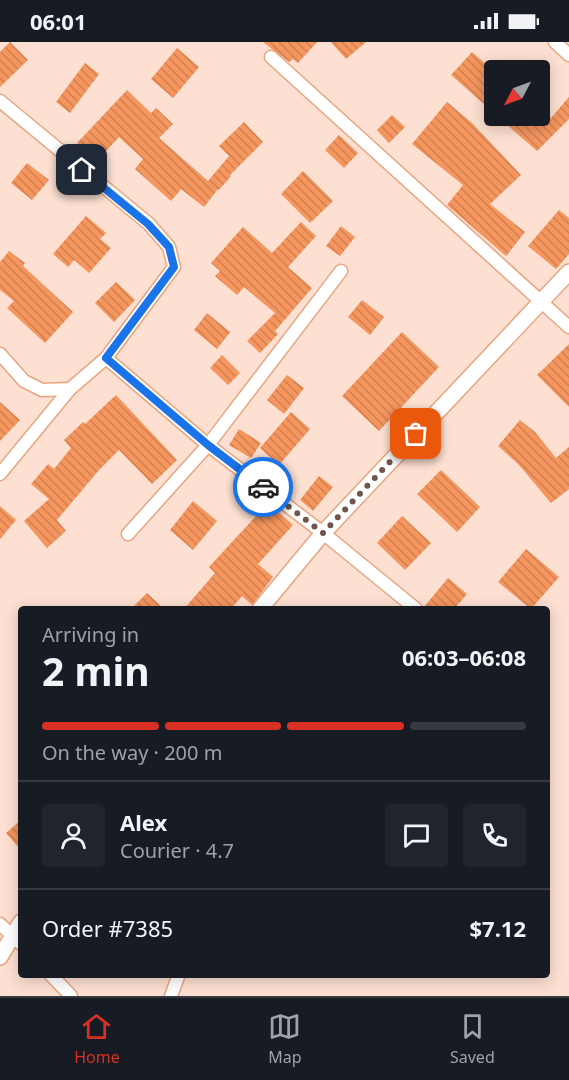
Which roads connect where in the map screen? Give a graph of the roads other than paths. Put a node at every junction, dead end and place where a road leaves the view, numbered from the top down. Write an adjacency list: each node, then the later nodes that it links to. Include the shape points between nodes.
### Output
1 (555, 42): 2 (street)
2 (569, 55)
3 (271, 57): 7 (street)
4 (0, 101): 10 (street, via 148,224 169,247 174,267)
5 (341, 271): 12 (street)
6 (569, 272): 7 (street)
7 (541, 302): 8 (street); 14 (street)
8 (569, 327)
9 (0, 354): 11 (street, via 24,381 42,390)
10 (106, 358): 11 (street); 12 (street)
11 (70, 389): 13 (street)
12 (208, 445): 14 (street); 15 (street)
13 (0, 474)
14 (323, 533): 16 (street); 17 (street)
15 (128, 534)
16 (262, 606)
17 (412, 606)
18 (0, 924): 19 (street)
19 (17, 940): 20 (street)
20 (0, 957)
21 (54, 978): 23 (street)
22 (177, 978): 24 (street)
23 (71, 996)
24 (171, 996)

